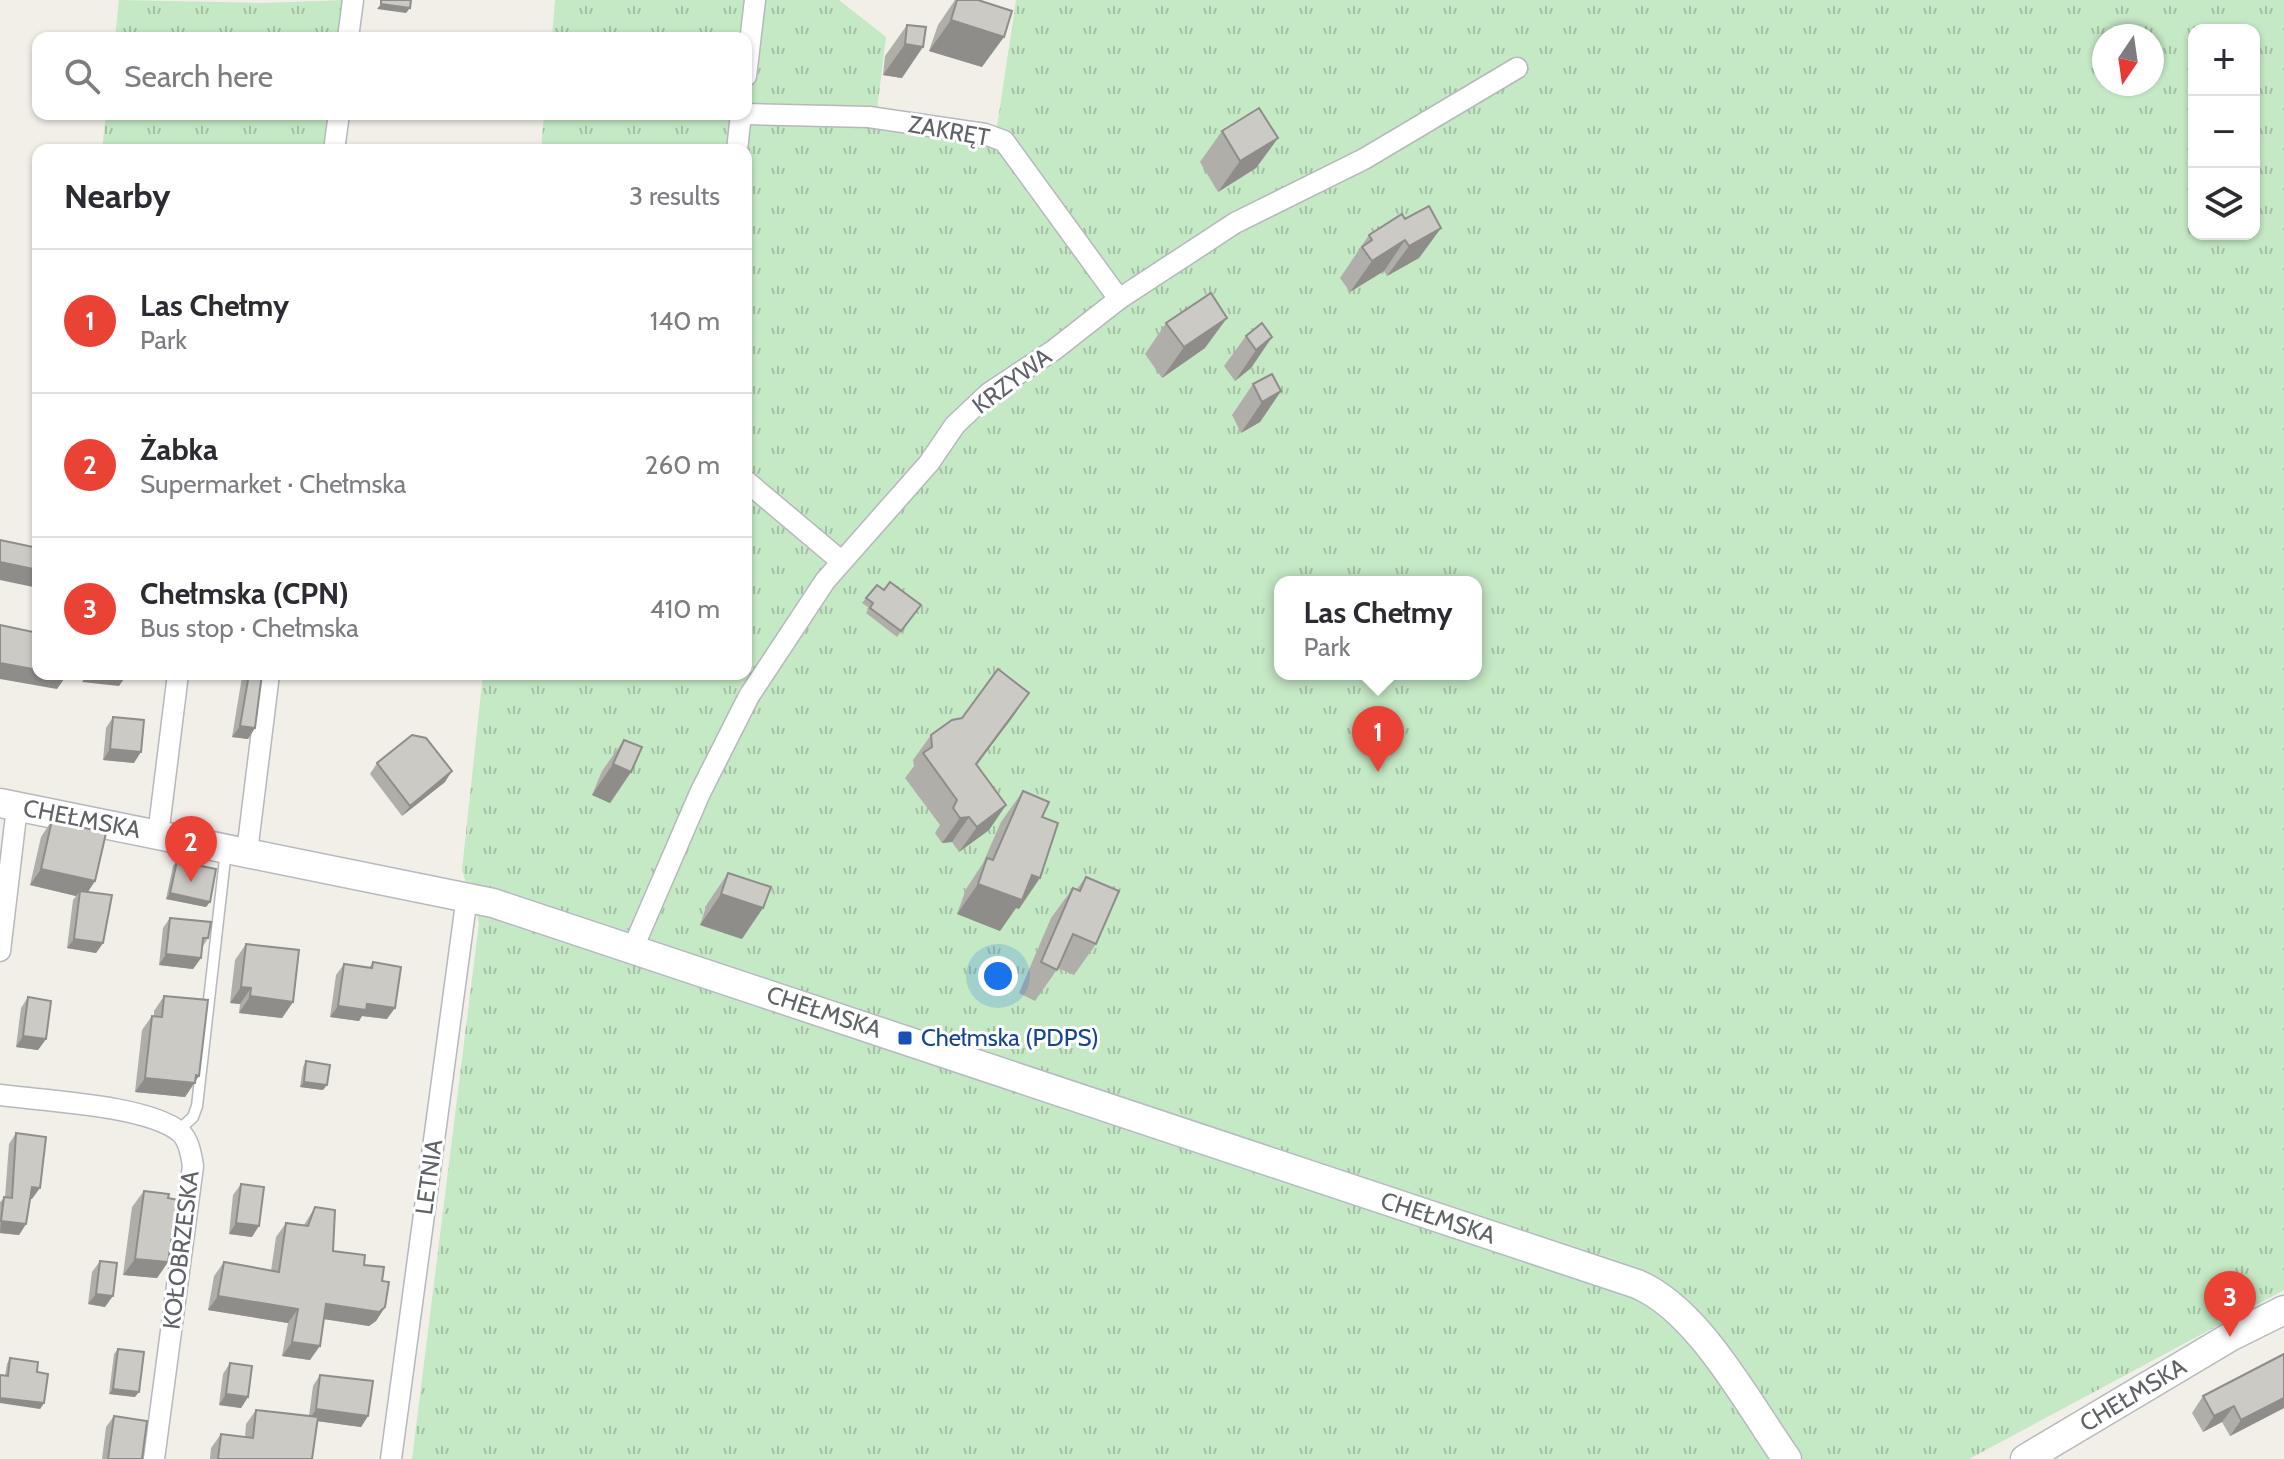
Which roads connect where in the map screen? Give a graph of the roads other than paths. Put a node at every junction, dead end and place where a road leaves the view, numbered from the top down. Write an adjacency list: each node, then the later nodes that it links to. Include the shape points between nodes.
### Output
1 (353, 0): 3 (street)
2 (755, 0): 4 (street)
3 (349, 32)
4 (751, 32)
5 (1517, 68): 11 (street, KRZYWA, via 1352,166 1235,223)
6 (752, 114): 11 (street, ZAKRĘT, via 869,117 1004,141)
7 (338, 120): 9 (street)
8 (743, 120): 10 (street)
9 (335, 144)
10 (738, 144)
11 (1119, 299): 13 (street, KRZYWA, via 989,393 955,425 929,463)
12 (752, 486): 13 (street)
13 (841, 561): 20 (street, KRZYWA, via 749,696)
14 (177, 680): 17 (street)
15 (268, 680): 18 (street)
16 (8, 805): 17 (street, CHEŁMSKA); 21 (street)
17 (158, 835): 18 (street, CHEŁMSKA)
18 (237, 850): 19 (street, CHEŁMSKA); 23 (lane, via 197,1106)
19 (467, 896): 20 (street, CHEŁMSKA); 26 (street, LETNIA)
20 (633, 948): 27 (street, CHEŁMSKA, via 1645,1288 1685,1316)
21 (0, 951)
22 (0, 1095): 23 (street, via 147,1115)
23 (178, 1131): 25 (street, KOŁOBRZESKA, via 191,1150 193,1166)
24 (2284, 1310): 28 (street, CHEŁMSKA)
25 (154, 1459)
26 (391, 1459)
27 (1787, 1459)
28 (2025, 1459)

